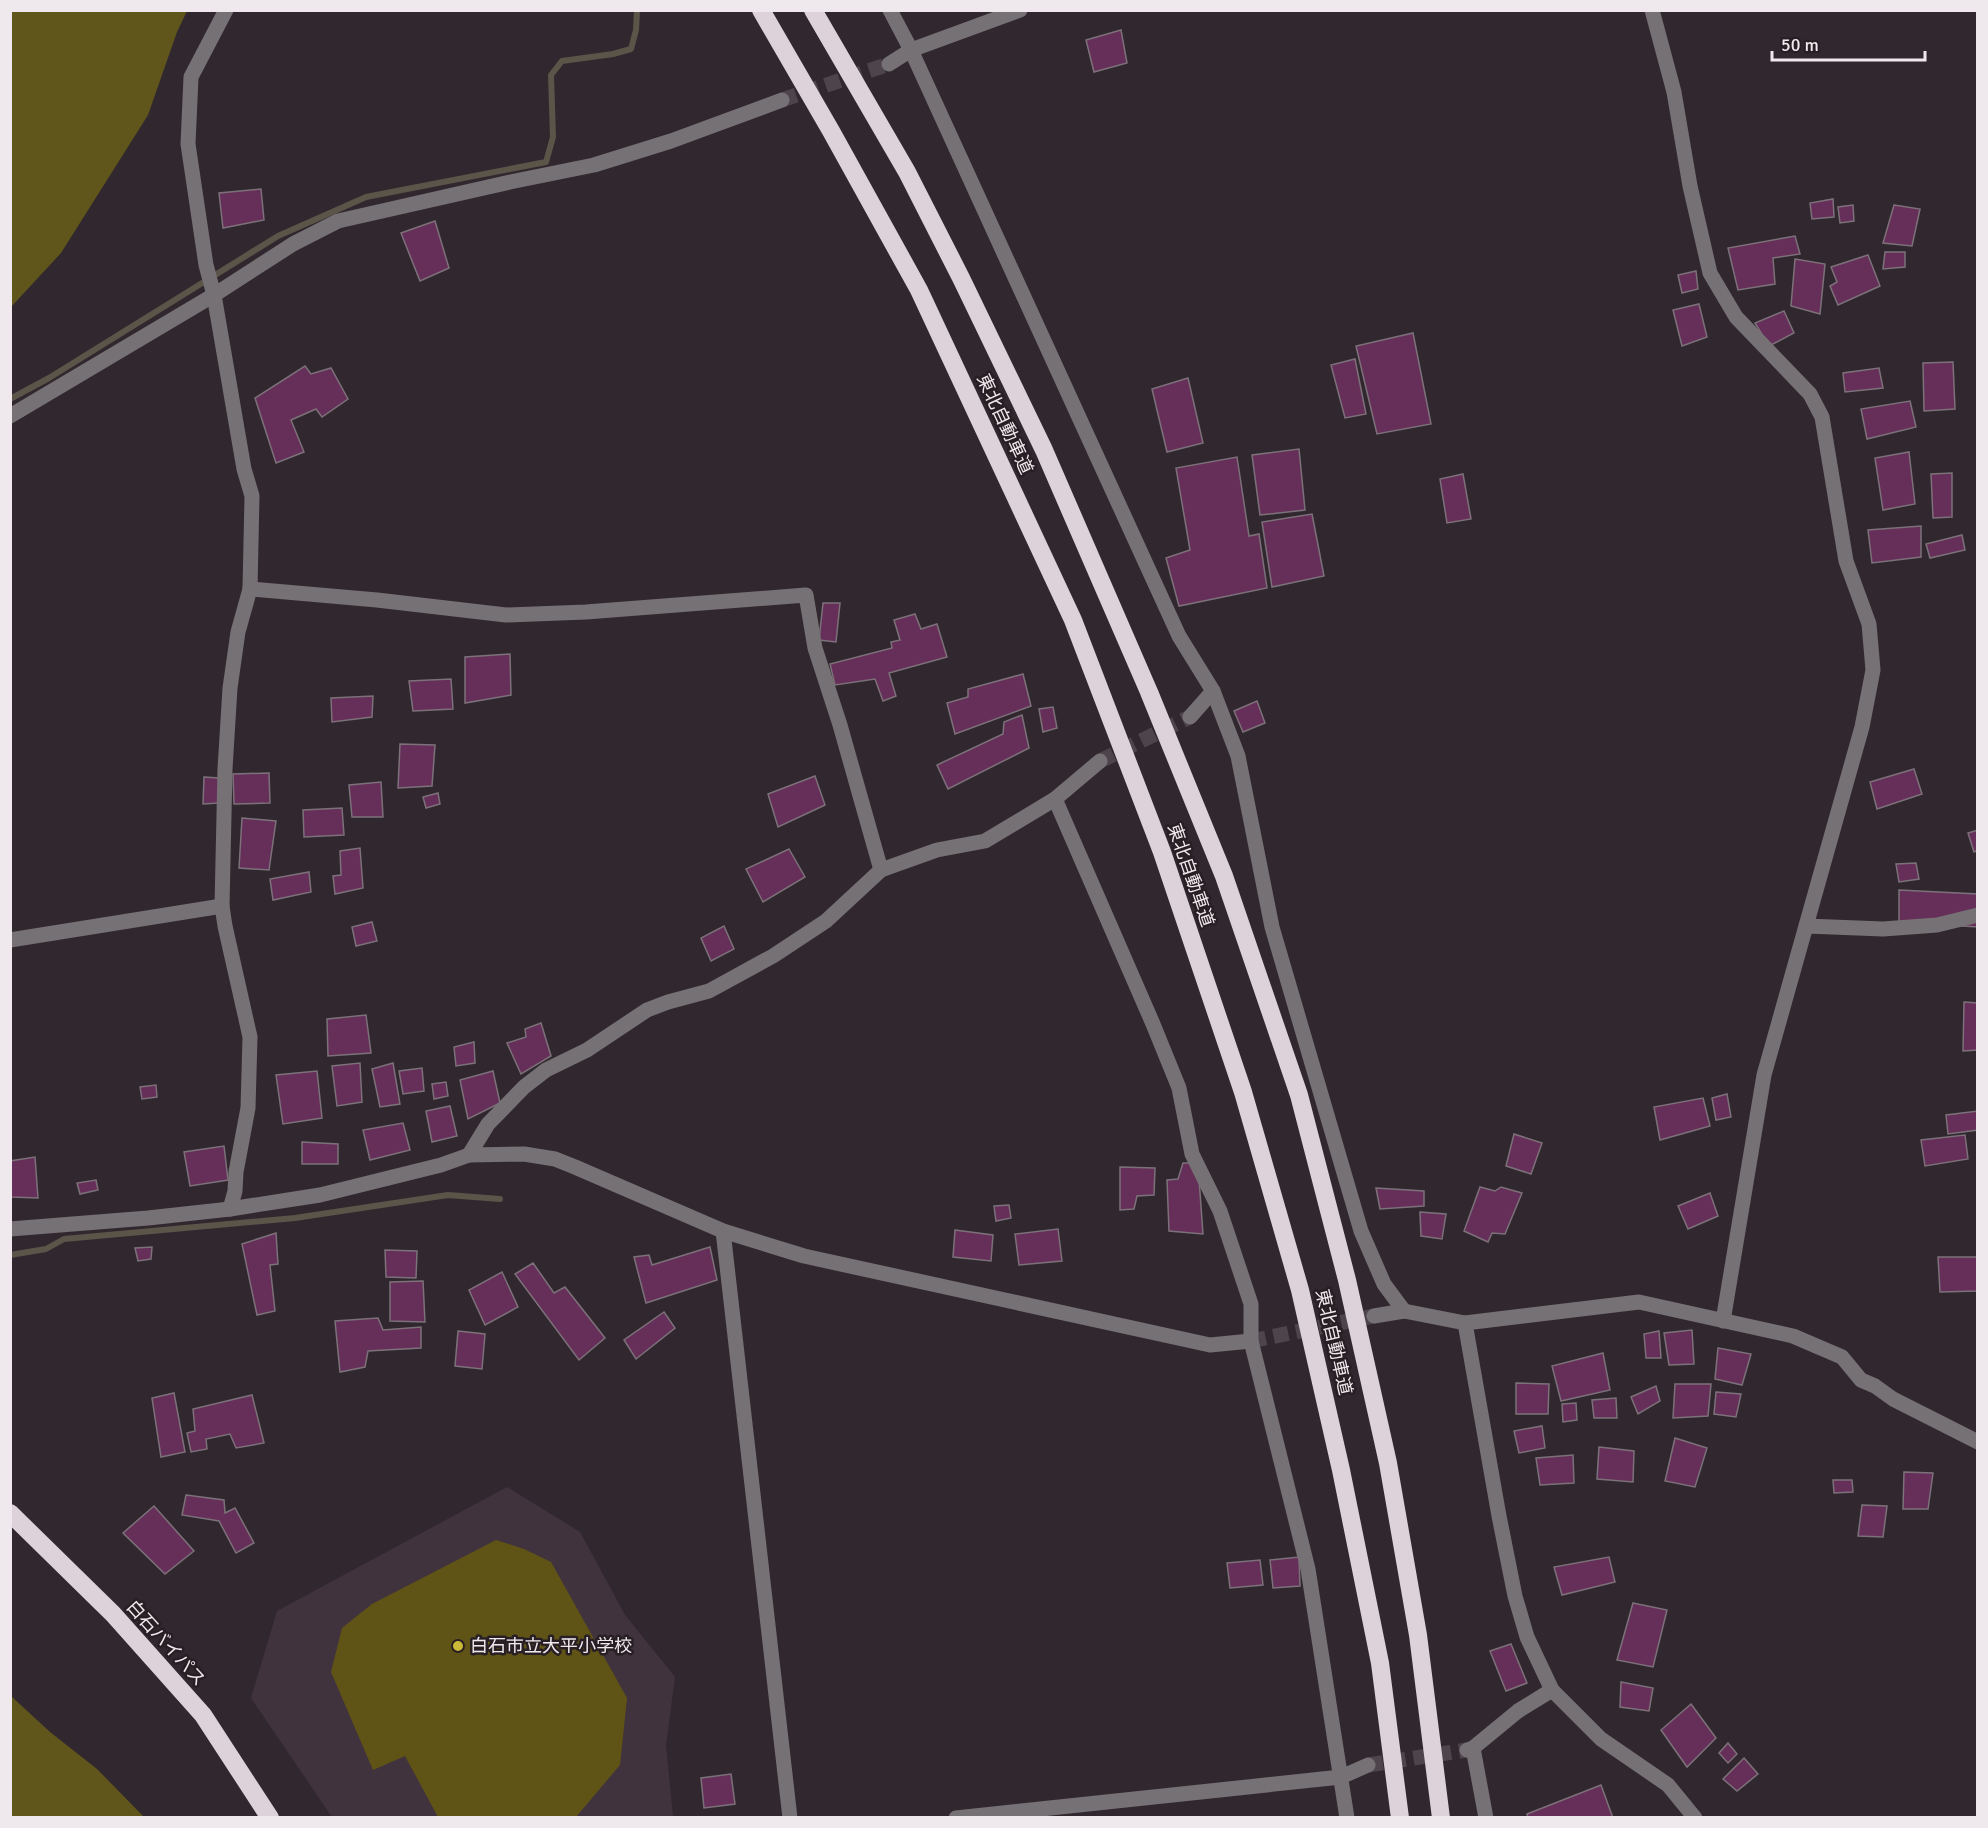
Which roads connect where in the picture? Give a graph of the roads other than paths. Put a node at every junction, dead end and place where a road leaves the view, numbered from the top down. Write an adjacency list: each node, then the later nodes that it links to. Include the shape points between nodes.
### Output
1 (226, 10): 10 (street, via 191,77 188,144)
2 (761, 10): 40 (highway, 東北自動車道, via 924,301 1073,620 1162,852 1243,1092 1300,1290 1380,1664)
3 (813, 10): 41 (highway, 東北自動車道, via 907,172 1044,450 1224,876 1299,1095 1347,1280 1390,1474 1418,1635)
4 (890, 10): 7 (street)
5 (1020, 10): 7 (street)
6 (1652, 10): 20 (street, via 1674,92 1710,273 1736,317 1810,394 1822,417 1846,561 1869,624 1873,670 1862,727)
7 (911, 50): 8 (street); 13 (street, via 1174,625)
8 (889, 64)
9 (782, 100): 10 (street, via 594,165 338,221)
10 (212, 284): 11 (street); 12 (street, via 252,496)
11 (10, 416)
12 (250, 589): 17 (street, via 506,615 806,595 815,648); 18 (street, via 238,632 230,688)
13 (1213, 691): 14 (street); 26 (street, via 1238,756 1272,927 1361,1231 1384,1284)
14 (1190, 717)
15 (1100, 761): 16 (street)
16 (1054, 799): 17 (street, via 985,841 936,850); 30 (street, via 1179,1088 1192,1154 1220,1211 1251,1304)
17 (881, 870): 22 (street, via 826,921 773,956 709,991 647,1010 587,1050 546,1070 488,1124)
18 (222, 906): 21 (street); 23 (street, via 250,1037 248,1108)
19 (1977, 915): 20 (street, via 1937,925 1883,929)
20 (1806, 926): 28 (street, via 1764,1075)
21 (10, 940)
22 (469, 1155): 23 (street, via 320,1195); 25 (street, via 524,1154 555,1159)
23 (230, 1209): 24 (street)
24 (10, 1229)
25 (723, 1231): 30 (street, via 804,1256 1210,1345); 37 (street)
26 (1404, 1311): 27 (street); 29 (street)
27 (1374, 1316)
28 (1723, 1322): 29 (street, via 1639,1302); 31 (street, via 1793,1336 1842,1357 1861,1380)
29 (1465, 1323): 33 (street, via 1515,1596 1527,1638)
30 (1251, 1341): 35 (street, via 1308,1569)
31 (1977, 1442)
32 (10, 1513): 36 (highway, 白石バイパス, via 113,1614 203,1715)
33 (1552, 1690): 42 (street, via 1470,1749); 43 (street, via 1601,1739 1668,1785)
34 (1368, 1765): 35 (street)
35 (1341, 1777): 38 (street); 39 (street)
36 (270, 1818)
37 (790, 1818)
38 (956, 1818)
39 (1347, 1818)
40 (1400, 1818)
41 (1441, 1818)
42 (1486, 1818)
43 (1695, 1818)

